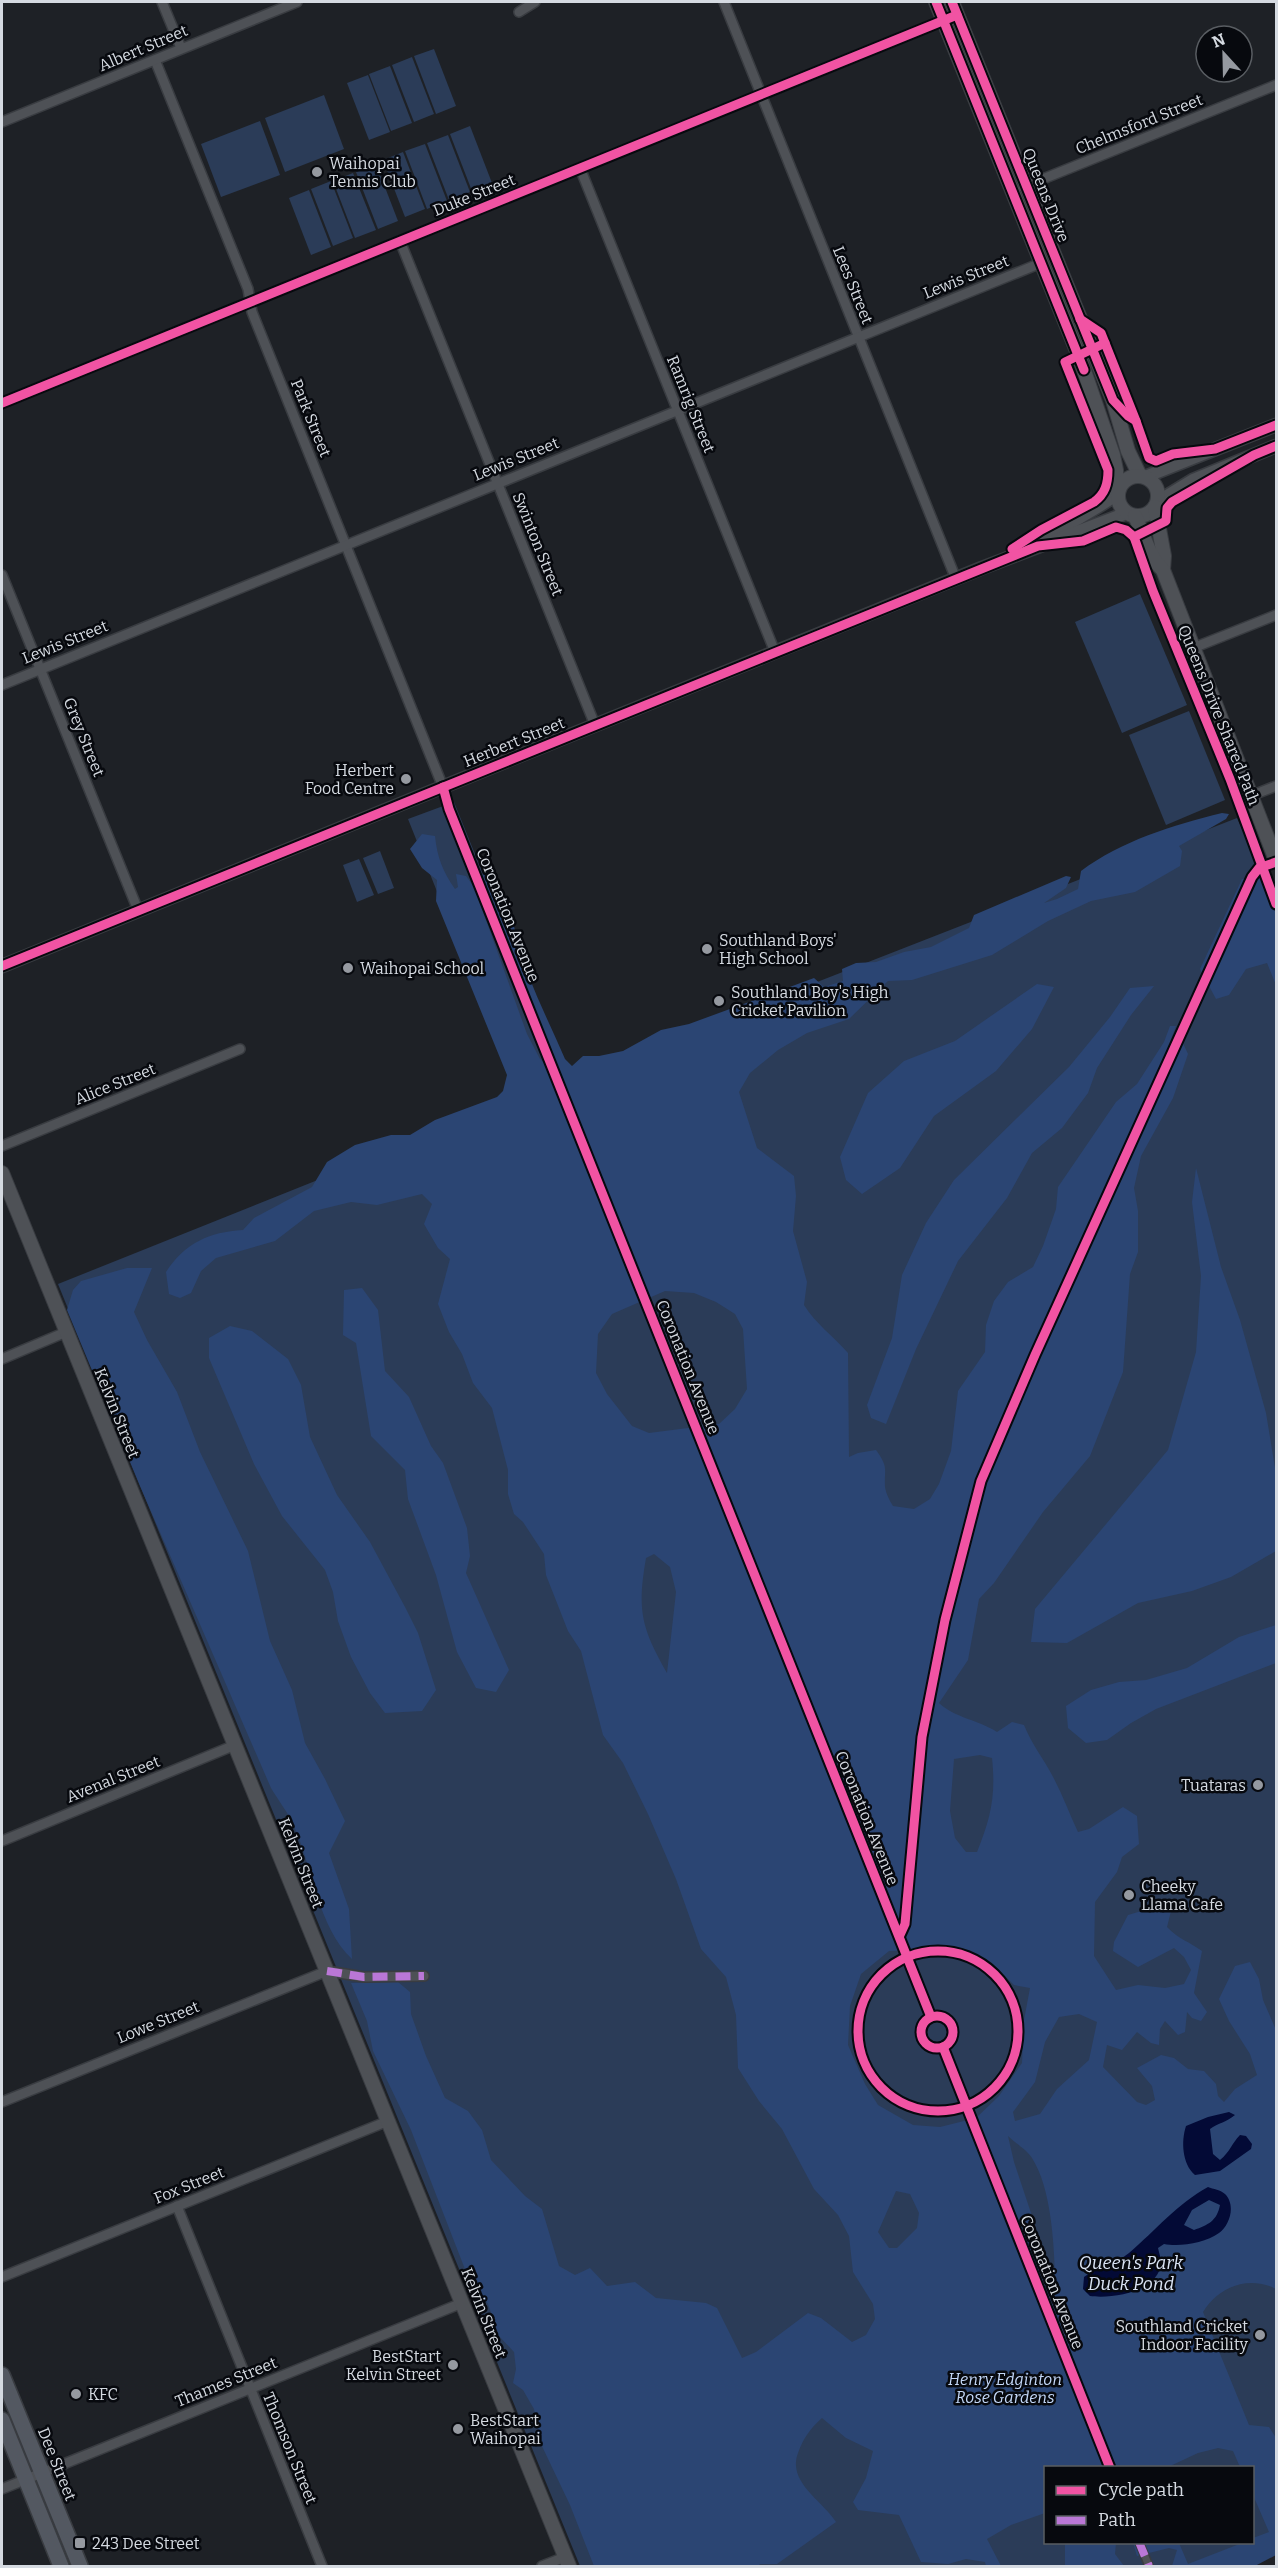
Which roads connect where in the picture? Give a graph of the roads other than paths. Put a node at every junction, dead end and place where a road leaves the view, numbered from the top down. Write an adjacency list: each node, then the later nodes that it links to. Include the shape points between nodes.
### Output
1 (162, 2): 9 (street)
2 (297, 2): 9 (street, Albert Street)
3 (535, 2): 7 (street)
4 (724, 2): 12 (street, Lees Street)
5 (936, 2): 8 (main road, Queens Drive)
6 (952, 2): 8 (main road, Queens Drive)
7 (519, 12)
8 (951, 18): 12 (street, Duke Street); 15 (main road, Queens Drive)
9 (181, 48): 10 (street, Albert Street)
10 (155, 60): 13 (street, Albert Street); 18 (street, Park Street)
11 (1276, 85): 15 (street, Chelmsford Street)
12 (761, 94): 14 (street, Duke Street); 19 (street, Lees Street)
13 (2, 122)
14 (580, 168): 16 (street, Duke Street); 21 (street, Ramrig Street)
15 (1019, 188): 17 (main road, Queens Drive); 24 (main road, Queens Drive, via 1109,390 1128,451)
16 (400, 241): 18 (street, Duke Street); 25 (street, Swinton Street)
17 (1041, 262): 19 (street, Lewis Street); 26 (main road, Queens Drive, via 1107,435 1116,467)
18 (250, 301): 20 (street, Duke Street); 29 (street, Park Street)
19 (858, 337): 21 (street, Lewis Street); 33 (street, Lees Street)
20 (2, 403)
21 (678, 410): 25 (street, Lewis Street); 36 (street, Ramrig Street)
22 (1276, 425): 24 (street, Herbert Street)
23 (1276, 446): 27 (street, Herbert Street, via 1193,480)
24 (1142, 476): 26 (main road, Herbert Street, via 1122,482); 27 (main road, via 1155,486)
25 (497, 483): 29 (street, Lewis Street); 39 (street, Swinton Street)
26 (1117, 494): 28 (main road, via 1118,503); 30 (street, Herbert Street)
27 (1156, 504): 28 (main road, Herbert Street, via 1146,515); 31 (main road)
28 (1131, 515): 30 (street, Herbert Street); 31 (main road, via 1143,532 1152,560)
29 (346, 544): 37 (street, Lewis Street); 41 (street, Park Street)
30 (1038, 546): 33 (street, Herbert Street)
31 (1163, 570): 35 (main road)
32 (2, 575): 37 (street, Grey Street)
33 (956, 579): 36 (street, Herbert Street)
34 (1276, 615): 35 (street)
35 (1193, 648): 42 (main road)
36 (775, 652): 39 (street, Herbert Street)
37 (40, 669): 38 (street, Lewis Street); 44 (street, Grey Street)
38 (2, 685)
39 (595, 725): 41 (street, Herbert Street)
40 (1276, 786): 42 (street)
41 (443, 787): 44 (street, Herbert Street); 53 (street, Coronation Avenue)
42 (1253, 795): 43 (main road)
43 (1276, 860)
44 (138, 910): 45 (street, Herbert Street)
45 (2, 966)
46 (240, 1049): 47 (street, Alice Street)
47 (2, 1146)
48 (2, 1173): 49 (main road, Kelvin Street)
49 (66, 1332): 50 (street); 51 (main road, Kelvin Street)
50 (2, 1359)
51 (235, 1745): 52 (street, Avenal Street); 54 (main road, Kelvin Street)
52 (2, 1840)
53 (907, 1957): 56 (street, Coronation Avenue); 59 (street, via 887,1969 871,1986 861,2006 857,2029 868,2073 882,2090 922,2111); 59 (street, via 927,1951 966,1956 992,1971 1017,2012 1017,2049 1010,2068 992,2091)
54 (327, 1971): 55 (street, via 364,1977); 58 (street, Lowe Street); 60 (main road, Kelvin Street)
55 (424, 1976)
56 (931, 2017): 57 (street, via 941,2016 952,2026 951,2041); 57 (street, via 921,2030 923,2041 932,2048)
57 (943, 2047): 59 (street, Coronation Avenue)
58 (2, 2102)
59 (966, 2107): 67 (street, Coronation Avenue)
60 (388, 2121): 61 (street, Fox Street); 63 (main road, Kelvin Street)
61 (177, 2206): 62 (street, Fox Street); 65 (street, Thomson Street)
62 (2, 2277)
63 (462, 2303): 65 (street, Thames Street); 72 (main road, Kelvin Street)
64 (2, 2374): 68 (main road, Dee Street)
65 (250, 2389): 68 (street, Thames Street); 75 (street, Thomson Street)
66 (2, 2420): 69 (main road)
67 (1109, 2466)
68 (42, 2473): 69 (street, Thames Street); 74 (main road, Dee Street)
69 (26, 2479): 70 (street, Thames Street); 73 (main road)
70 (2, 2489)
71 (1140, 2544): 77 (street)
72 (567, 2562): 76 (street)
73 (61, 2566)
74 (80, 2566)
75 (322, 2566)
76 (542, 2566)
77 (1149, 2566)

